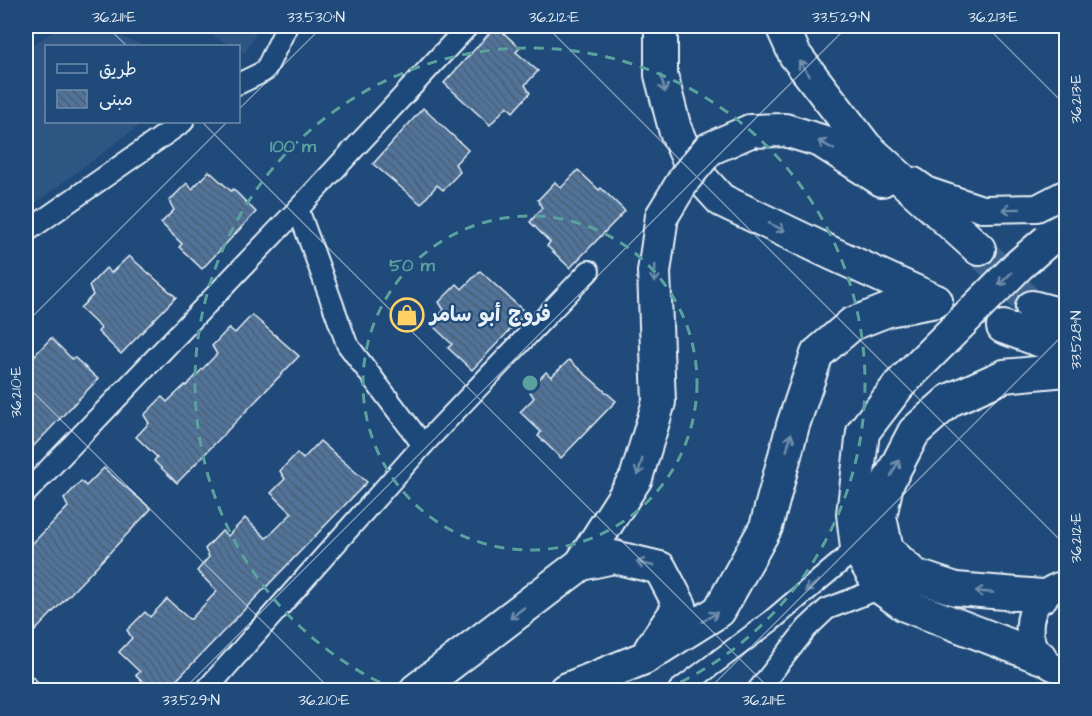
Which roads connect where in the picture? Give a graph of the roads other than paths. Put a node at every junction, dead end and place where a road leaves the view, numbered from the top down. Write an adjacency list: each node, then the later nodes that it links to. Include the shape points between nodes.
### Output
1 (287, 26): 5 (street, via 265,71)
2 (468, 26): 9 (street)
3 (661, 26): 24 (main road, via 661,75 675,129 692,168 721,200 936,301 888,310 852,324 817,354 766,527 720,611)
4 (782, 26): 7 (main road, one-way to 4, via 795,55)
5 (240, 83)
6 (182, 123): 10 (street)
7 (866, 147): 8 (street, one-way to 7, via 1037,208 982,209 928,190); 21 (main road, one-way to 21, bridge, via 971,241 821,141 785,130 750,131 709,149 684,178 662,216 654,272 659,402 636,478)
8 (1066, 194)
9 (298, 209): 18 (street, via 347,344); 19 (street)
10 (26, 232)
11 (1057, 237): 20 (main road, one-way to 20, bridge, via 1019,265 899,386 862,432 853,514)
12 (589, 271): 18 (street)
13 (1032, 308): 14 (main road)
14 (1066, 316)
15 (1003, 327): 16 (main road)
16 (1066, 350)
17 (1066, 369): 23 (main road, one-way to 17, via 956,590 914,575 887,550 880,517 887,484 914,432 950,400 1004,376)
18 (423, 445): 26 (street)
19 (26, 493)
20 (857, 548): 22 (main road); 29 (street, one-way to 29, via 771,621)
21 (580, 564): 24 (main road, one-way to 21, via 680,606 660,567 614,557); 27 (main road, one-way to 27)
22 (881, 588): 25 (main road, via 905,605); 30 (street, via 827,609)
23 (1054, 590): 25 (street, via 1034,607 1029,633 1033,646)
24 (644, 658): 28 (main road)
25 (1057, 672)
26 (206, 690)
27 (416, 690)
28 (565, 690)
29 (680, 690)
30 (758, 690)

